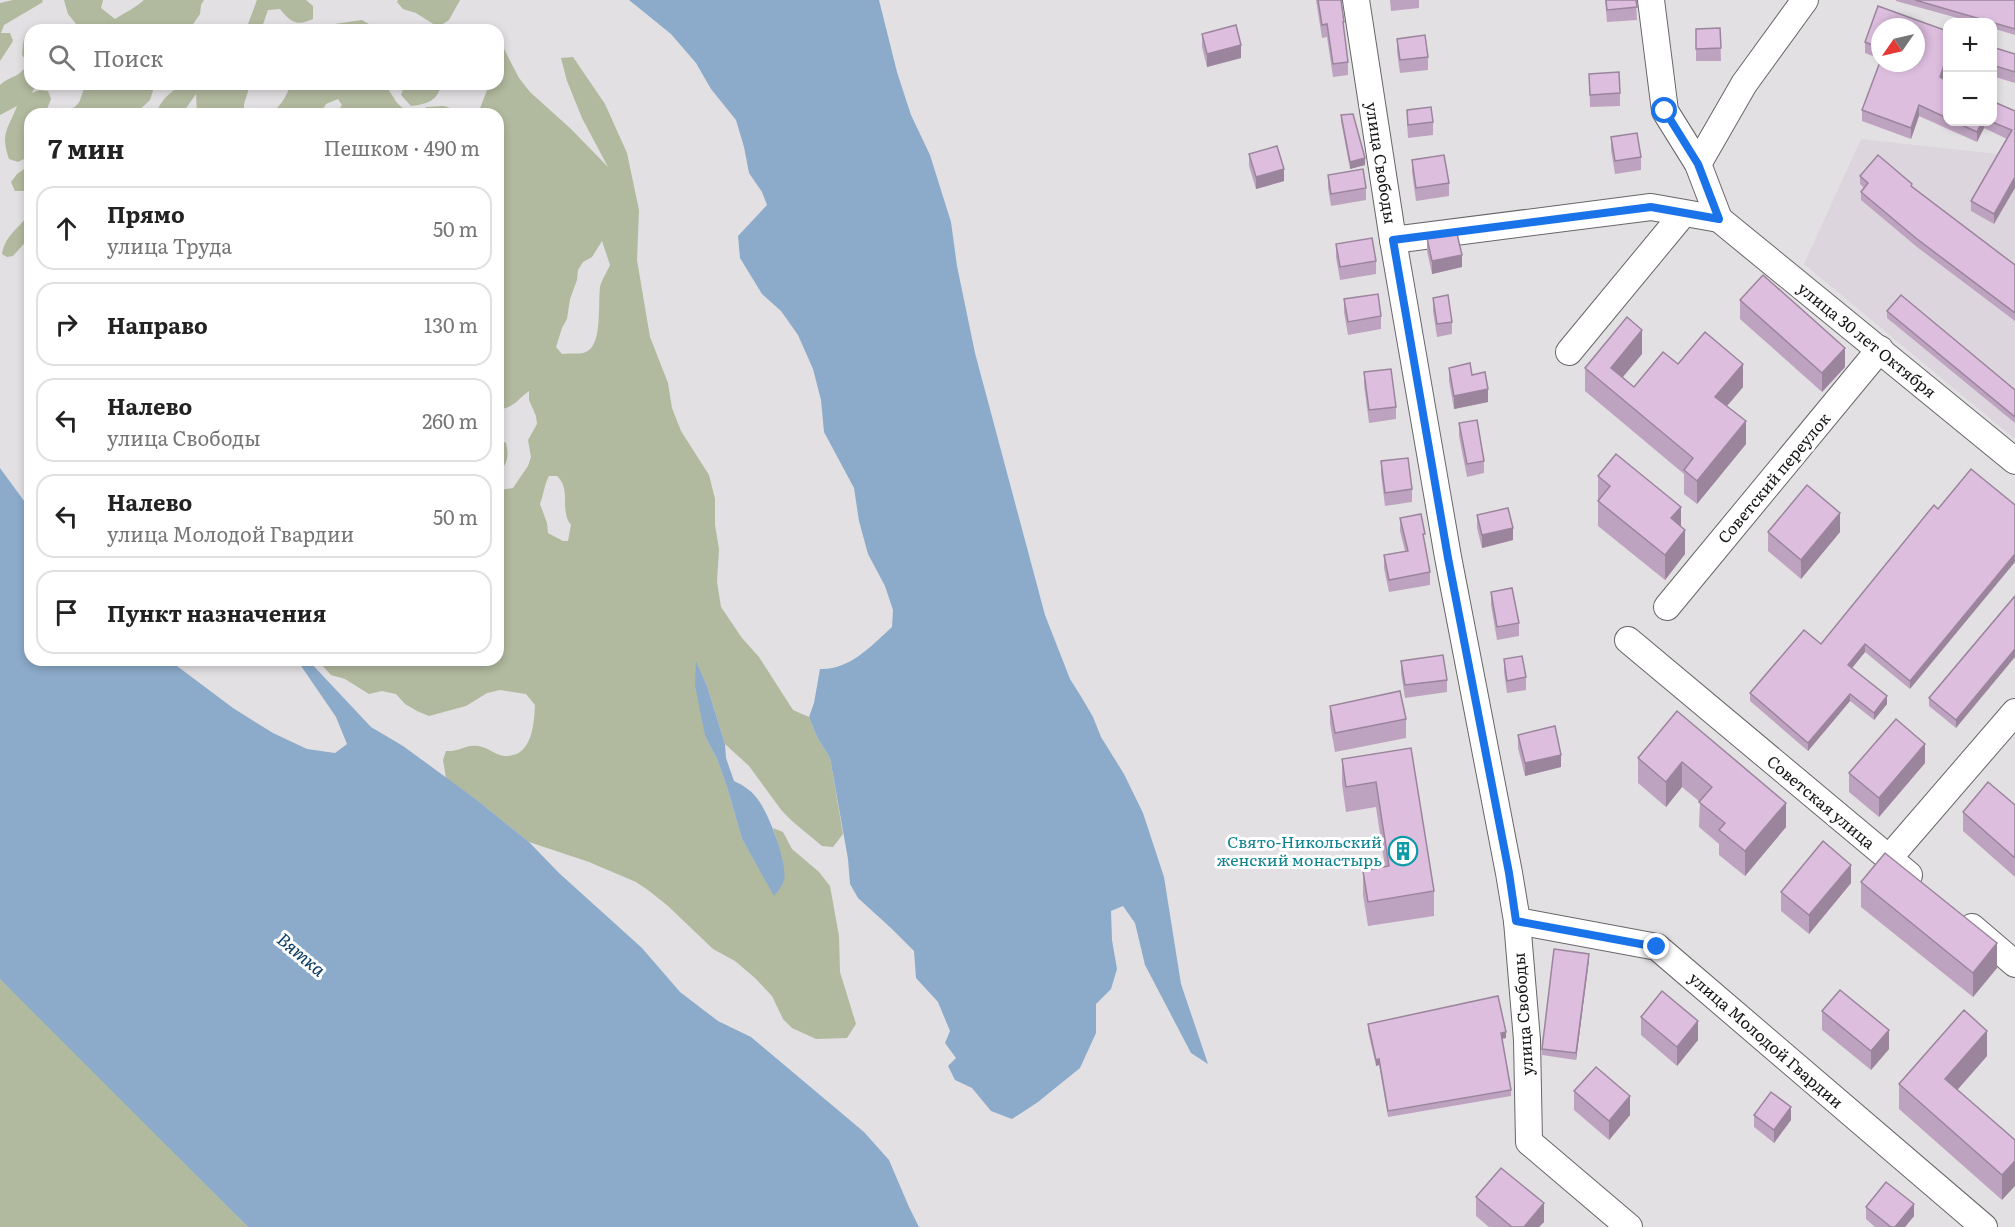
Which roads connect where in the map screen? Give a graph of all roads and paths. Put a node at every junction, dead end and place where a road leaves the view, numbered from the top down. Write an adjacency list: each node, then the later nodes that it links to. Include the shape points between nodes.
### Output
1 (1356, 0): 7 (street, улица Свободы)
2 (1651, 0): 4 (street, via 1665,111)
3 (1805, 0): 4 (street, via 1744,84)
4 (1698, 164): 6 (street)
5 (1683, 214): 6 (street); 7 (street, via 1651,207); 9 (street)
6 (1719, 219): 8 (street, улица 30 лет Октября)
7 (1393, 240): 17 (street, улица Свободы)
8 (1880, 350): 10 (street, улица 30 лет Октября); 11 (street, Советский переулок)
9 (1569, 352)
10 (2015, 461)
11 (1667, 607)
12 (1628, 640): 14 (street, Советская улица)
13 (2015, 712): 14 (street)
14 (1889, 858): 15 (street, Советская улица)
15 (1925, 888)
16 (1952, 911): 18 (street)
17 (1516, 921): 19 (street, улица Свободы, via 1527,1040 1529,1142); 20 (street, улица Молодой Гвардии, via 1657,947)
18 (2015, 964)
19 (1629, 1227)
20 (1984, 1227)

